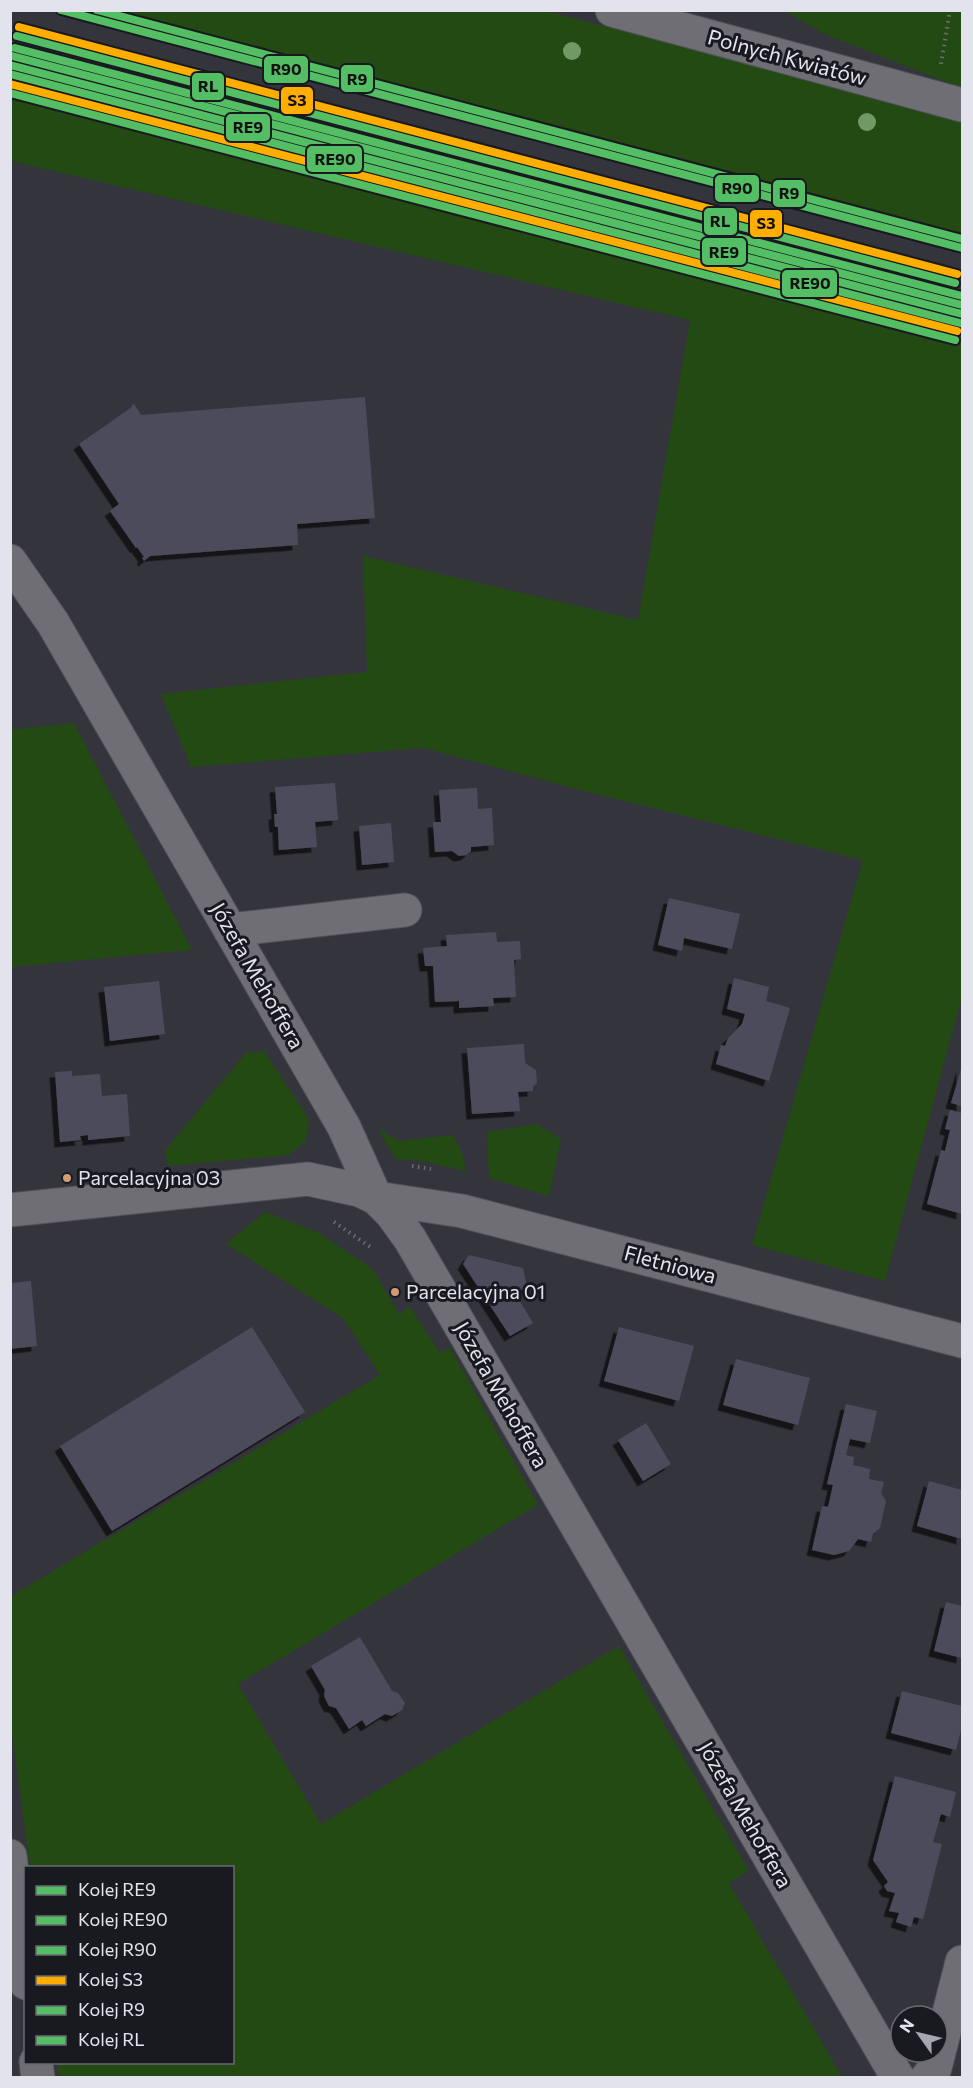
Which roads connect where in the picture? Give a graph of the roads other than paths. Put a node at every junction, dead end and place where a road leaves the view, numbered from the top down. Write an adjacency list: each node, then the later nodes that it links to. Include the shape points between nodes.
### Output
1 (612, 10): 2 (street, Polnych Kwiatów)
2 (657, 16): 3 (street, Polnych Kwiatów)
3 (949, 101)
4 (10, 561): 6 (street, Józefa Mehoffera, via 52,623)
5 (405, 910): 6 (street)
6 (230, 930): 7 (street, Józefa Mehoffera, via 344,1127)
7 (376, 1198): 8 (street, Fletniowa, via 359,1190 308,1179); 9 (street, Fletniowa, via 462,1211); 13 (street, Józefa Mehoffera, via 415,1248)
8 (10, 1210)
9 (963, 1341)
10 (10, 1856): 12 (street)
11 (963, 1962): 14 (street, via 935,2068)
12 (24, 1967)
13 (898, 2078)
14 (927, 2078)

